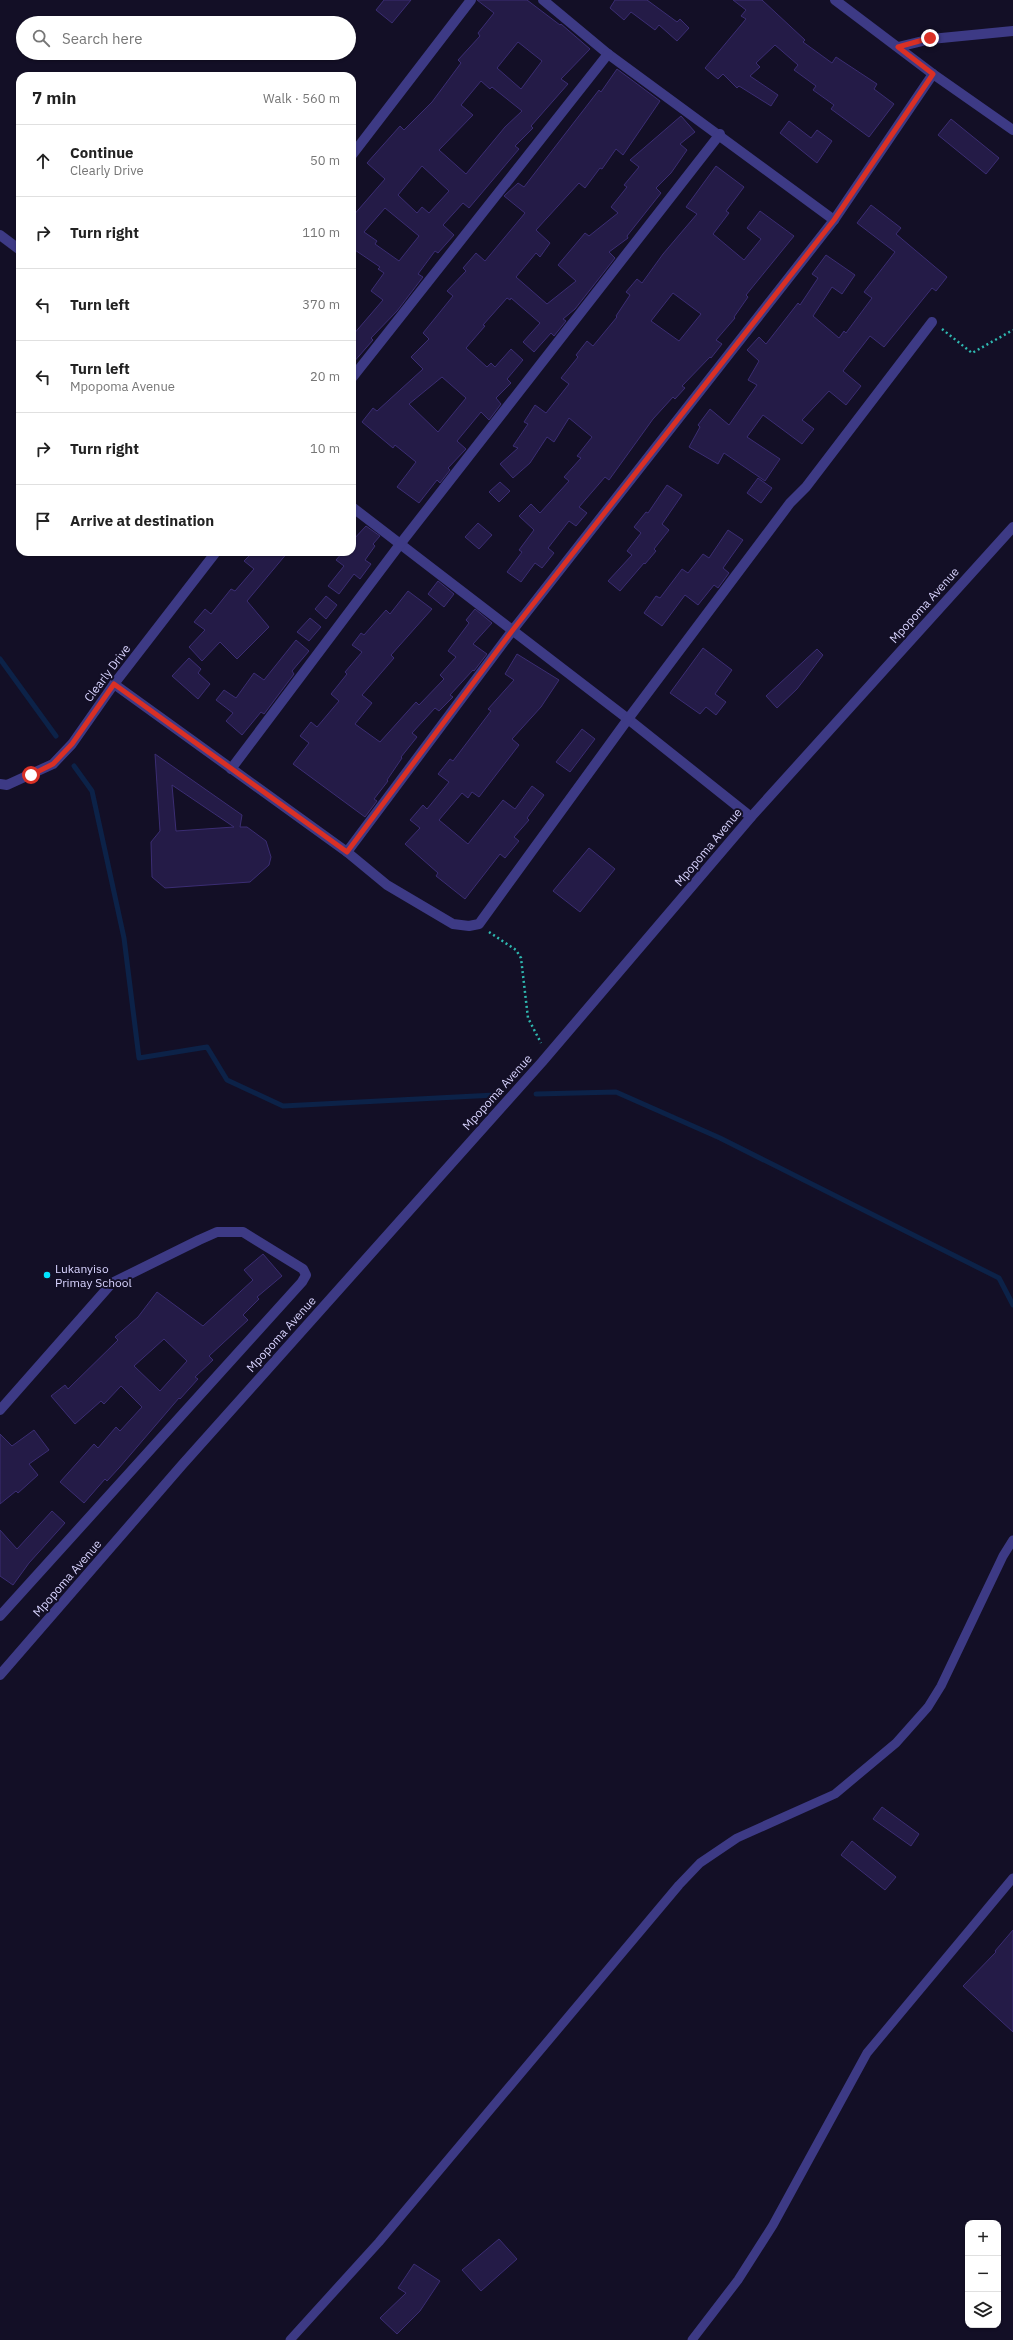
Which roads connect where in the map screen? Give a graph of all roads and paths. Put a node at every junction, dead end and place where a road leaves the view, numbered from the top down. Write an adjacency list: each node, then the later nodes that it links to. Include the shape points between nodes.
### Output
1 (472, 0): 10 (street)
2 (542, 0): 6 (street)
3 (835, 0): 5 (street)
4 (1013, 31): 5 (street, via 930,38)
5 (898, 47): 7 (street)
6 (608, 54): 9 (street); 16 (street)
7 (933, 74): 8 (street); 11 (street)
8 (1013, 130)
9 (720, 134): 11 (street); 19 (street)
10 (356, 150)
11 (834, 220): 21 (street)
12 (0, 235): 13 (street)
13 (16, 247)
14 (932, 322): 15 (path, via 972,353); 23 (street, via 806,487 790,503)
15 (1013, 330)
16 (356, 373)
17 (356, 510): 19 (street)
18 (1013, 527): 26 (street, Mpopoma Avenue)
19 (401, 543): 21 (street); 24 (street)
20 (213, 556): 22 (street, Clearly Drive)
21 (512, 631): 23 (street); 27 (street)
22 (114, 684): 24 (street); 25 (street, Clearly Drive, via 72,744 53,764 7,785)
23 (628, 719): 26 (street); 28 (street)
24 (231, 769): 27 (street)
25 (0, 784)
26 (751, 817): 29 (street, Mpopoma Avenue)
27 (347, 852): 28 (street, via 387,885 453,924)
28 (479, 924): 29 (path, via 516,950 521,958 528,1018)
29 (548, 1054): 33 (street, Mpopoma Avenue, via 182,1465)
30 (0, 1410): 32 (street, via 112,1283 199,1240 217,1232 243,1232 304,1269 306,1275 302,1282)
31 (1013, 1540): 35 (lane, via 941,1686 928,1707 896,1743 835,1794 737,1838 695,1869 379,2242)
32 (0, 1616)
33 (0, 1675)
34 (1013, 1878): 36 (lane, via 867,2052 773,2225 738,2280)
35 (290, 2340)
36 (692, 2340)

